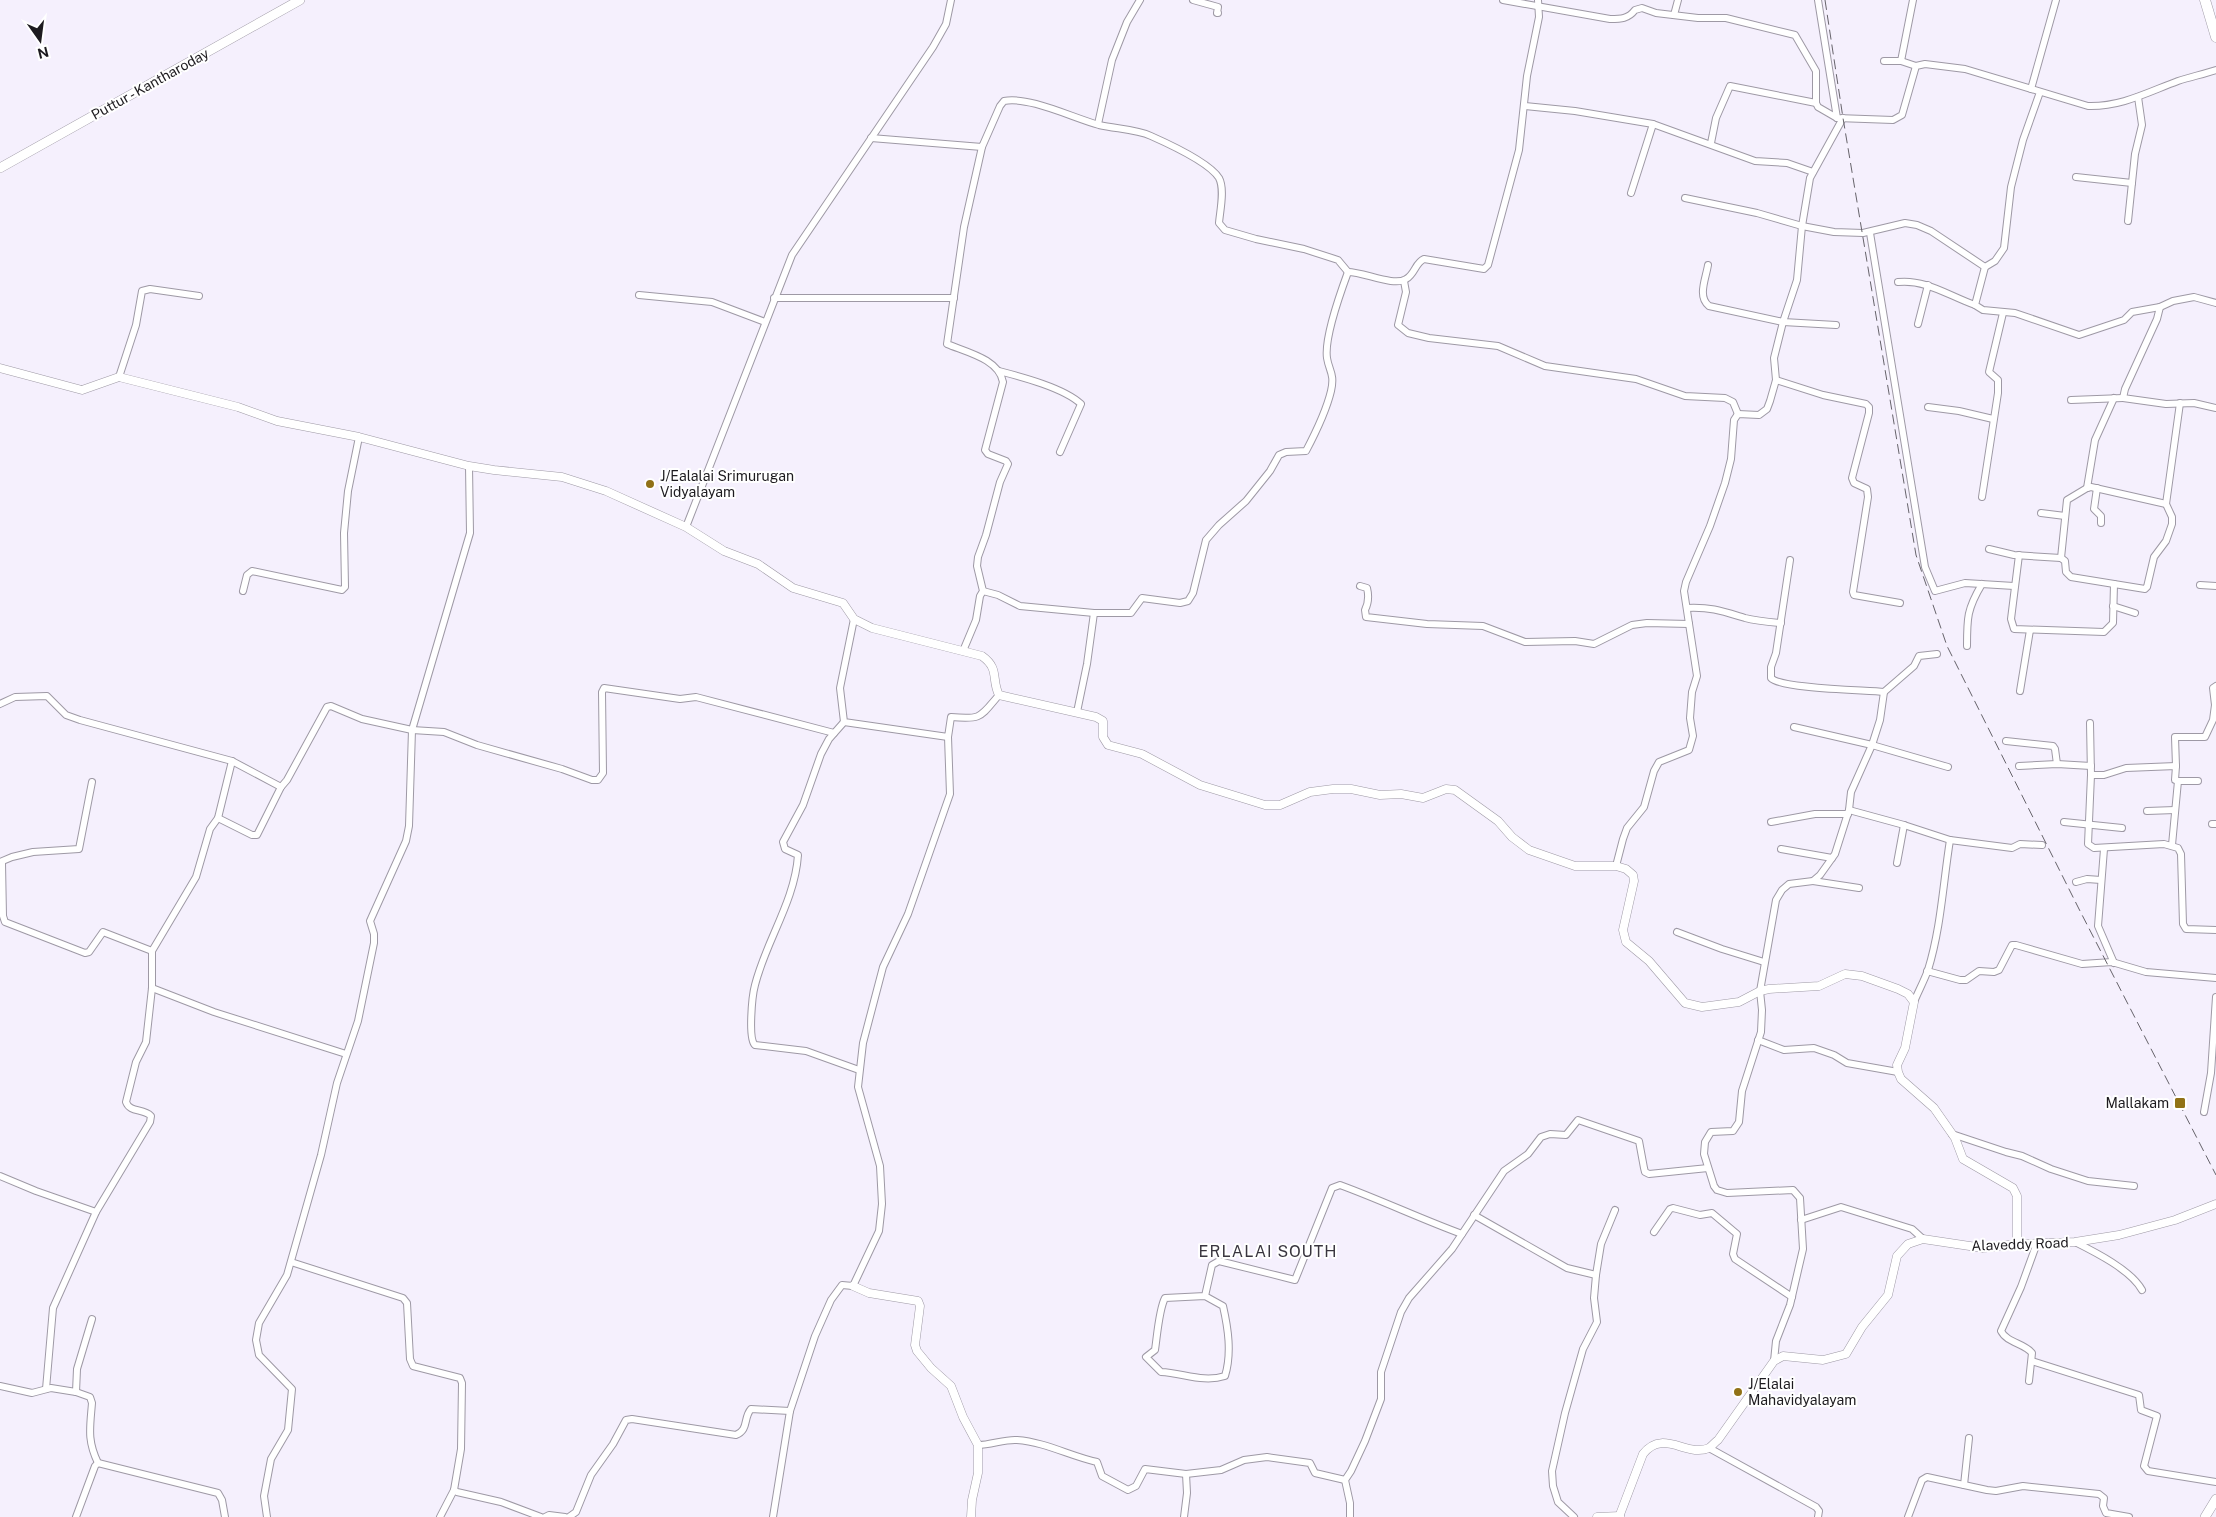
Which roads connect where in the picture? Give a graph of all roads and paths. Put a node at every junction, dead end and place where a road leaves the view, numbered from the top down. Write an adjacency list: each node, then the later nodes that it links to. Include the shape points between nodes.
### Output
1 (300, 0): 31 (main road, Puttur - Kantharoday)
2 (951, 0): 28 (street, via 946,24 933,47)
3 (1140, 0): 26 (street, via 1112,60)
4 (1193, 0): 12 (street, via 1218,7)
5 (1503, 0): 11 (street)
6 (1678, 0): 14 (street)
7 (1818, 0): 25 (street)
8 (1913, 0): 17 (street)
9 (2056, 0): 20 (street)
10 (2205, 0): 13 (main road)
11 (1539, 3): 14 (street, via 1610,19 1625,19 1642,8); 24 (street)
12 (1218, 13)
13 (2212, 13): 15 (main road)
14 (1674, 15): 23 (street, via 1726,18 1795,35 1816,70)
15 (2216, 37)
16 (1884, 60): 17 (street)
17 (1901, 62): 18 (street)
18 (1916, 66): 20 (street, via 1925,64 1965,69); 25 (street, via 1899,118)
19 (2216, 70): 22 (street)
20 (2031, 89): 21 (street)
21 (2040, 92): 22 (street, via 2088,106 2103,106); 41 (street, via 2011,187 2004,248 1995,261)
22 (2138, 97): 34 (street, via 2142,125)
23 (1816, 103): 25 (street); 29 (street, via 1730,86 1716,118)
24 (1525, 106): 27 (street); 43 (street, via 1519,150 1488,265 1484,269 1424,259)
25 (1840, 118): 32 (street)
26 (1098, 124): 30 (street, via 1023,101 1004,101); 42 (street, via 1150,135 1210,167 1220,179 1219,223 1224,230 1338,260)
27 (1653, 124): 29 (street); 35 (street)
28 (871, 138): 30 (street); 48 (street, via 792,255)
29 (1711, 144): 32 (street, via 1756,161 1787,163)
30 (982, 147): 49 (street, via 964,226)
31 (0, 168)
32 (1813, 172): 38 (street)
33 (2076, 177): 34 (street)
34 (2132, 183): 37 (street)
35 (1631, 193)
36 (1685, 198): 38 (street)
37 (2128, 221)
38 (1802, 226): 39 (street, via 1834,232); 55 (street, via 1797,280)
39 (1870, 232): 41 (street, via 1885,227 1916,225 1931,231); 85 (street, via 1925,567 1935,591 1965,583)
40 (1708, 265): 55 (street, via 1702,297 1709,306)
41 (1985, 266): 51 (street)
42 (1348, 272): 43 (street); 96 (street, via 1328,345 1331,390 1325,412 1306,451 1279,455 1246,501 1206,540 1193,593 1188,601 1180,603 1142,598 1131,613)
43 (1404, 281): 68 (street, via 1406,292 1398,325 1408,333 1498,346 1545,366 1636,379 1685,396 1725,398 1732,402)
44 (1898, 282): 45 (street)
45 (1928, 285): 51 (street); 56 (street)
46 (639, 295): 54 (street, via 712,302)
47 (199, 296): 60 (street, via 150,289 142,291 136,325)
48 (774, 298): 49 (street); 54 (street)
49 (954, 298): 59 (street, via 947,344 991,363)
50 (2216, 303): 52 (street, via 2194,297 2173,300)
51 (1975, 304): 53 (street, via 1983,310)
52 (2160, 307): 53 (street, via 2132,312 2124,320 2079,335 2015,313); 63 (street)
53 (2003, 313): 69 (street, via 1989,372 1998,380)
54 (765, 322): 80 (street)
55 (1783, 322): 57 (street); 61 (street, via 1774,358)
56 (1918, 324)
57 (1836, 325)
58 (0, 368): 60 (street, via 82,390)
59 (999, 371): 71 (street, via 1056,390 1081,404); 92 (street, via 1003,382 985,450 1008,464 978,557)
60 (119, 377): 70 (street, via 238,407 277,421)
61 (1776, 380): 68 (street, via 1770,401 1760,415); 93 (street, via 1869,407 1852,478 1854,483 1867,489 1868,497 1852,592)
62 (2114, 398): 63 (street); 64 (street); 73 (street, via 2095,440)
63 (2124, 398): 65 (street)
64 (2071, 400)
65 (2180, 404): 67 (street, via 2194,403); 76 (street)
66 (1928, 407): 69 (street)
67 (2216, 408)
68 (1738, 414): 95 (street, via 1734,420 1731,460 1725,483 1686,582)
69 (1993, 419): 75 (street)
70 (359, 437): 72 (street); 91 (street, via 348,491 344,533 345,587 342,590 252,571 246,575)
71 (1060, 452)
72 (469, 466): 80 (street, via 562,477 606,491); 114 (street, via 470,533)
73 (2088, 488): 74 (street); 78 (street, via 2067,500)
74 (2097, 488): 76 (street); 79 (street, via 2094,509 2101,516)
75 (1982, 497)
76 (2166, 504): 86 (street, via 2172,524 2166,542 2154,557 2147,587)
77 (2041, 513): 78 (street)
78 (2065, 516): 83 (street)
79 (2101, 523)
80 (686, 527): 98 (street, via 724,551 758,564 793,588 843,603)
81 (1989, 549): 82 (street)
82 (2019, 555): 83 (street); 88 (street)
83 (2061, 558): 86 (street, via 2071,577)
84 (1790, 560): 99 (street)
85 (1982, 584): 88 (street); 102 (street, via 1967,617)
86 (2114, 584): 94 (street)
87 (1360, 586): 100 (street, via 1366,588 1369,596 1366,617 1483,626 1525,642 1594,644 1632,625)
88 (2014, 586): 101 (street, via 2012,626)
89 (2200, 586): 90 (street)
90 (2216, 586)
91 (243, 591)
92 (983, 592): 96 (street, via 998,595 1020,606); 103 (street)
93 (1900, 603)
94 (2113, 606): 97 (street); 101 (street, via 2113,623 2104,632)
95 (1687, 608): 99 (street, via 1704,607); 100 (street)
96 (1094, 613): 110 (street)
97 (2136, 613)
98 (854, 618): 103 (street, via 872,628); 111 (street, via 840,688)
99 (1781, 623): 107 (street, via 1771,667 1774,681)
100 (1689, 624): 147 (street, via 1697,676 1692,692 1690,718 1693,736 1689,750 1659,762 1644,807 1622,839)
101 (2030, 630): 106 (street)
102 (1967, 646)
103 (963, 651): 108 (street, via 982,656 990,662)
104 (1937, 654): 107 (street, via 1919,656 1914,666)
105 (2216, 686): 123 (street, via 2213,688 2213,720 2205,737 2175,738)
106 (2020, 691)
107 (1884, 692): 118 (street)
108 (999, 695): 110 (street); 116 (street, via 981,716 970,719 951,717)
109 (0, 704): 119 (street, via 15,697 47,696 66,715 80,720)
110 (1077, 712): 147 (street, via 1103,721 1103,737 1108,745 1142,754 1200,785 1265,806 1280,805 1310,792 1333,789 1423,798 1446,789 1455,790 1498,821 1529,850 1575,866)
111 (844, 722): 115 (street); 116 (street)
112 (2090, 723): 122 (street)
113 (1794, 728): 118 (street)
114 (412, 730): 115 (street, via 444,732 477,746 592,780 598,780 603,773 604,688 680,699 696,697); 129 (street, via 327,707); 164 (street, via 406,841 370,921 374,944 358,1021)
115 (834, 733): 165 (street, via 821,754 803,805 783,842 785,849 798,855 797,868 755,986 750,1037 755,1045 806,1052)
116 (948, 737): 165 (street, via 950,794 908,914 883,967)
117 (2006, 741): 120 (street, via 2052,746)
118 (1872, 745): 124 (street); 132 (street, via 1851,792)
119 (232, 760): 129 (street); 133 (street)
120 (2057, 764): 121 (street); 122 (street)
121 (2019, 766)
122 (2090, 766): 125 (street)
123 (2176, 766): 125 (street, via 2126,768 2104,776); 126 (street, via 2175,780)
124 (1948, 767)
125 (2091, 775): 136 (street)
126 (2178, 781): 127 (street); 130 (street)
127 (2198, 781)
128 (92, 782): 145 (street, via 79,848 33,852)
129 (281, 787): 133 (street, via 257,835)
130 (2175, 810): 131 (street); 141 (street)
131 (2147, 811)
132 (1849, 812): 134 (street); 137 (street); 144 (street)
133 (218, 818): 154 (street, via 210,829 196,877)
134 (1771, 822)
135 (2064, 822): 136 (street)
136 (2089, 824): 138 (street); 143 (street, via 2088,844)
137 (1904, 825): 139 (street); 146 (street)
138 (2122, 828)
139 (1950, 840): 140 (street, via 2012,848 2020,844); 157 (street, via 1942,905)
140 (2042, 845)
141 (2172, 845): 143 (street); 152 (street, via 2181,854 2183,924 2186,929)
142 (1781, 849): 144 (street)
143 (2104, 849): 148 (street)
144 (1832, 858): 149 (street)
145 (1, 863): 154 (street, via 5,922 85,953 103,932)
146 (1897, 863)
147 (1616, 866): 160 (street, via 1626,869 1634,881 1624,938 1649,961 1685,1004 1702,1006 1739,1002)
148 (2101, 880): 150 (street); 156 (street, via 2098,926)
149 (1813, 881): 151 (street); 155 (street, via 1789,884 1782,890 1776,900)
150 (2076, 882)
151 (1859, 888)
152 (2216, 930)
153 (1677, 932): 155 (street)
154 (152, 951): 159 (street)
155 (1764, 962): 160 (street)
156 (2114, 963): 157 (street, via 2082,964 2012,945 1999,970 1994,972 1979,971 1960,980); 158 (street, via 2146,972)
157 (1928, 971): 162 (street)
158 (2216, 978)
159 (152, 988): 164 (street, via 214,1012); 177 (street, via 146,1042 136,1062 126,1102 133,1109 147,1112 151,1116 150,1122)
160 (1760, 991): 162 (street, via 1819,986 1845,974 1898,988); 163 (street, via 1762,1022)
161 (2216, 996): 167 (street)
162 (1914, 1002): 166 (street, via 1905,1048 1897,1065)
163 (1758, 1040): 166 (street, via 1784,1050 1814,1048 1847,1064); 172 (street, via 1742,1091 1738,1127 1711,1132 1708,1136 1704,1154)
164 (346, 1054): 186 (street)
165 (859, 1070): 188 (street, via 858,1087 880,1166 882,1204 879,1231)
166 (1898, 1072): 171 (street, via 1901,1079 1934,1108)
167 (2213, 1073): 168 (street)
168 (2207, 1095): 169 (street); 170 (street)
169 (2216, 1096)
170 (2204, 1112)
171 (1952, 1134): 174 (street, via 2088,1181); 184 (street, via 1963,1159 2013,1188 2017,1196)
172 (1708, 1168): 178 (street, via 1649,1174 1645,1172 1639,1142 1576,1121 1564,1136 1550,1134 1541,1137 1528,1154 1504,1171); 179 (street, via 1714,1186 1727,1194 1793,1190 1800,1198)
173 (0, 1176): 177 (street)
174 (2134, 1186)
175 (2216, 1204): 183 (street, Alaveddy Road, via 2175,1220 2119,1235)
176 (1615, 1210): 187 (street, via 1601,1244)
177 (96, 1212): 197 (street, via 53,1308)
178 (1474, 1215): 181 (street); 187 (street, via 1567,1268)
179 (1801, 1220): 182 (street, via 1841,1208 1912,1229); 191 (street, via 1804,1249)
180 (1654, 1232): 191 (street, via 1673,1208 1700,1215 1712,1213 1737,1234 1735,1258)
181 (1462, 1234): 190 (street, via 1340,1185 1332,1188 1295,1280 1219,1261 1212,1264); 205 (street, via 1401,1312 1381,1372 1381,1398 1365,1441)
182 (1923, 1239): 184 (street, Alaveddy Road, via 1984,1248); 194 (street, via 1908,1244 1897,1256 1888,1296 1862,1327 1846,1354 1823,1360 1783,1356)
183 (2075, 1242): 185 (street, Alaveddy Road); 189 (street, via 2136,1279)
184 (2017, 1244): 185 (street, Alaveddy Road)
185 (2037, 1244): 193 (street, via 2022,1287 2000,1331 2006,1338 2030,1350)
186 (291, 1262): 208 (street, via 403,1298 407,1303 413,1366 460,1378 462,1383 461,1449); 213 (street, via 287,1276 259,1323 256,1340 259,1355 292,1390 288,1430 271,1459 264,1496)
187 (1596, 1275): 223 (street, via 1597,1322 1583,1349 1552,1471 1558,1502)
188 (853, 1286): 199 (street, via 842,1285 830,1300); 201 (street, via 868,1293 918,1301 917,1351 951,1386)
189 (2142, 1290)
190 (1204, 1296): 190 (street, via 1223,1306 1228,1326 1225,1376 1190,1378 1175,1372 1161,1372 1146,1357 1155,1350 1161,1305 1165,1298)
191 (1792, 1297): 194 (street, via 1776,1341)
192 (92, 1319): 198 (street, via 77,1369)
193 (2032, 1361): 195 (street); 206 (street, via 2139,1395 2140,1410 2158,1416 2144,1466 2148,1471)
194 (1774, 1362): 202 (street)
195 (2029, 1381)
196 (0, 1386): 197 (street, via 32,1393)
197 (46, 1389): 198 (street)
198 (76, 1392): 203 (street, via 92,1400 89,1437)
199 (790, 1411): 218 (street, via 751,1409 745,1428 736,1435 626,1420 591,1475 576,1512); 219 (street)
200 (1969, 1438): 207 (street)
201 (978, 1445): 204 (street, via 1014,1440 1032,1442 1097,1462 1102,1476 1128,1490 1136,1486 1145,1469); 220 (street, via 978,1473)
202 (1710, 1448): 210 (street, via 1655,1443 1649,1447 1643,1454); 225 (street, via 1816,1506)
203 (98, 1463): 211 (street, via 94,1466); 212 (street, via 211,1490 222,1500)
204 (1186, 1474): 205 (street, via 1221,1470 1244,1460 1267,1457 1310,1463 1315,1473); 221 (street)
205 (1345, 1480): 222 (street)
206 (2216, 1482)
207 (1964, 1485): 226 (street, via 1927,1477 1922,1480); 227 (street, via 1987,1490 2023,1486 2099,1494 2104,1498 2106,1513)
208 (454, 1490): 214 (street); 215 (street)
209 (2216, 1499): 228 (main road)
210 (1620, 1516): 224 (street)
211 (76, 1517)
212 (225, 1517)
213 (267, 1517)
214 (440, 1517)
215 (541, 1517)
216 (545, 1517): 217 (street)
217 (565, 1517)
218 (569, 1517)
219 (773, 1517)
220 (971, 1517)
221 (1184, 1517)
222 (1350, 1517)
223 (1574, 1517)
224 (1596, 1517)
225 (1818, 1517)
226 (1908, 1517)
227 (2129, 1517)
228 (2205, 1517)

